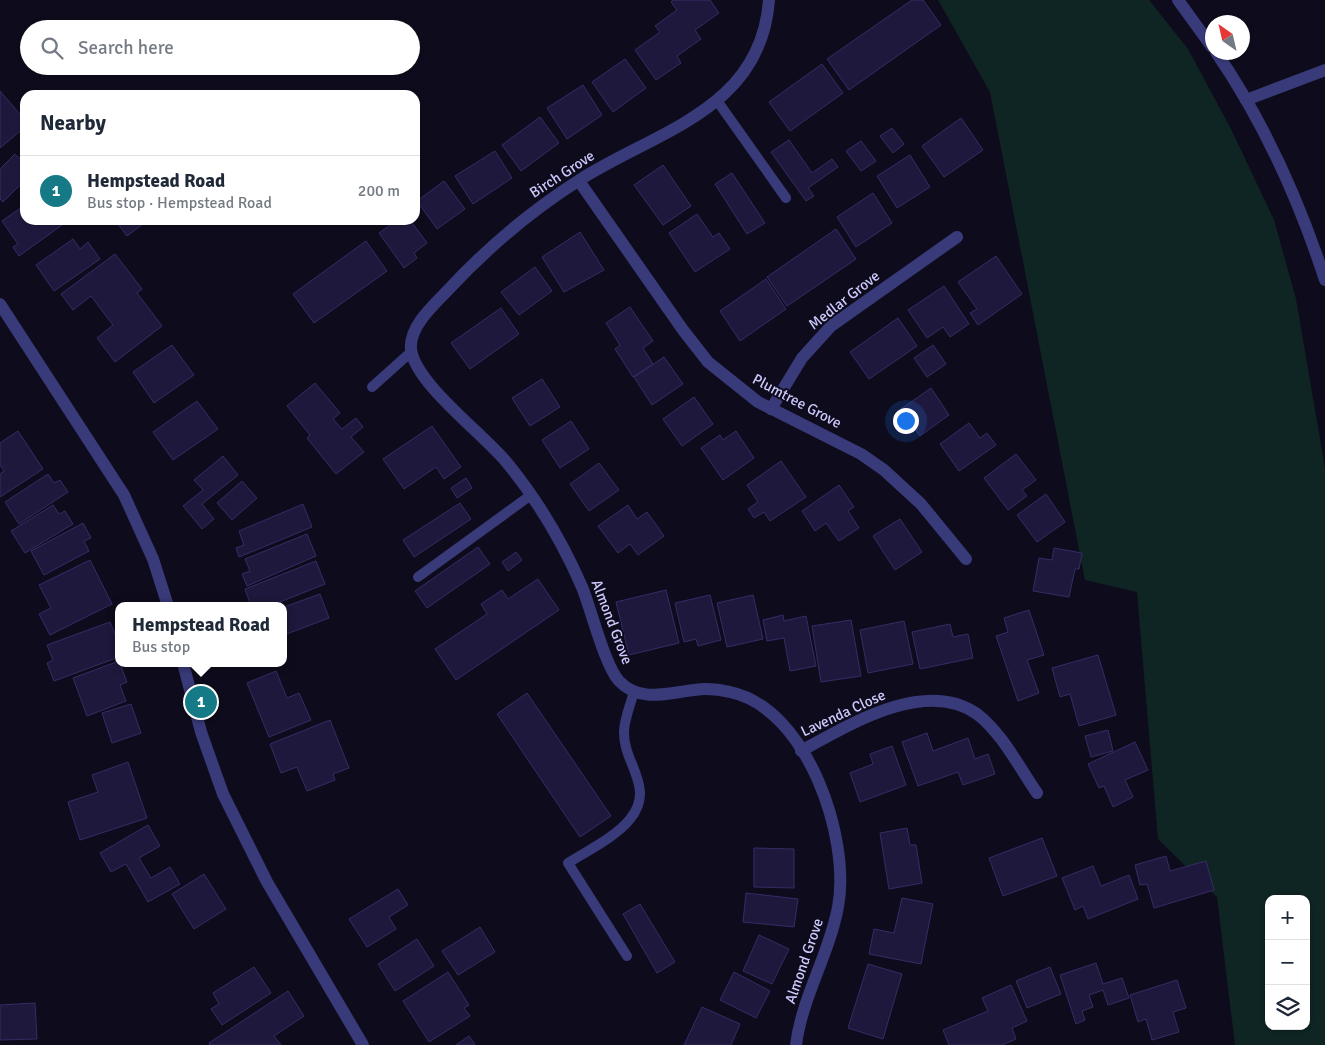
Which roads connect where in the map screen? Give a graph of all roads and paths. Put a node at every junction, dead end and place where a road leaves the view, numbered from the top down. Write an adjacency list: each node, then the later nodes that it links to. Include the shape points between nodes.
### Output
1 (769, 0): 7 (street, Birch Grove, via 766,26 752,60)
2 (1178, 0): 3 (street)
3 (1205, 37)
4 (1221, 60): 6 (street)
5 (1325, 70): 6 (street)
6 (1246, 100): 11 (street, via 1294,195)
7 (718, 102): 8 (street, Birch Grove); 9 (lane)
8 (579, 180): 13 (street, Birch Grove, via 535,210 477,260 423,318 415,330); 15 (street, Plumtree Grove, via 708,362 742,391)
9 (786, 198)
10 (957, 237): 15 (street, Medlar Grove, via 831,326 802,358)
11 (1325, 280)
12 (0, 304): 19 (street, via 124,495 153,559)
13 (411, 352): 14 (lane); 16 (street, Almond Grove, via 426,379 506,462)
14 (372, 388)
15 (771, 409): 17 (street, Plumtree Grove, via 861,454 884,470 921,504)
16 (531, 495): 18 (lane); 21 (street, Almond Grove, via 570,558 613,674)
17 (966, 559)
18 (418, 577)
19 (167, 602)
20 (184, 667): 25 (street, via 201,732 231,812 267,882)
21 (634, 691): 22 (street, Almond Grove, via 654,695 708,689 747,697 758,701 779,719); 24 (lane, via 624,732 640,787 637,806 632,818 622,827 568,863)
22 (801, 750): 23 (street, Lavenda Close, via 890,708 930,700 948,702 976,713 989,726); 26 (street, Almond Grove, via 821,790 834,827 840,879 834,927 803,1012)
23 (1037, 793)
24 (627, 956)
25 (363, 1045)
26 (796, 1045)

